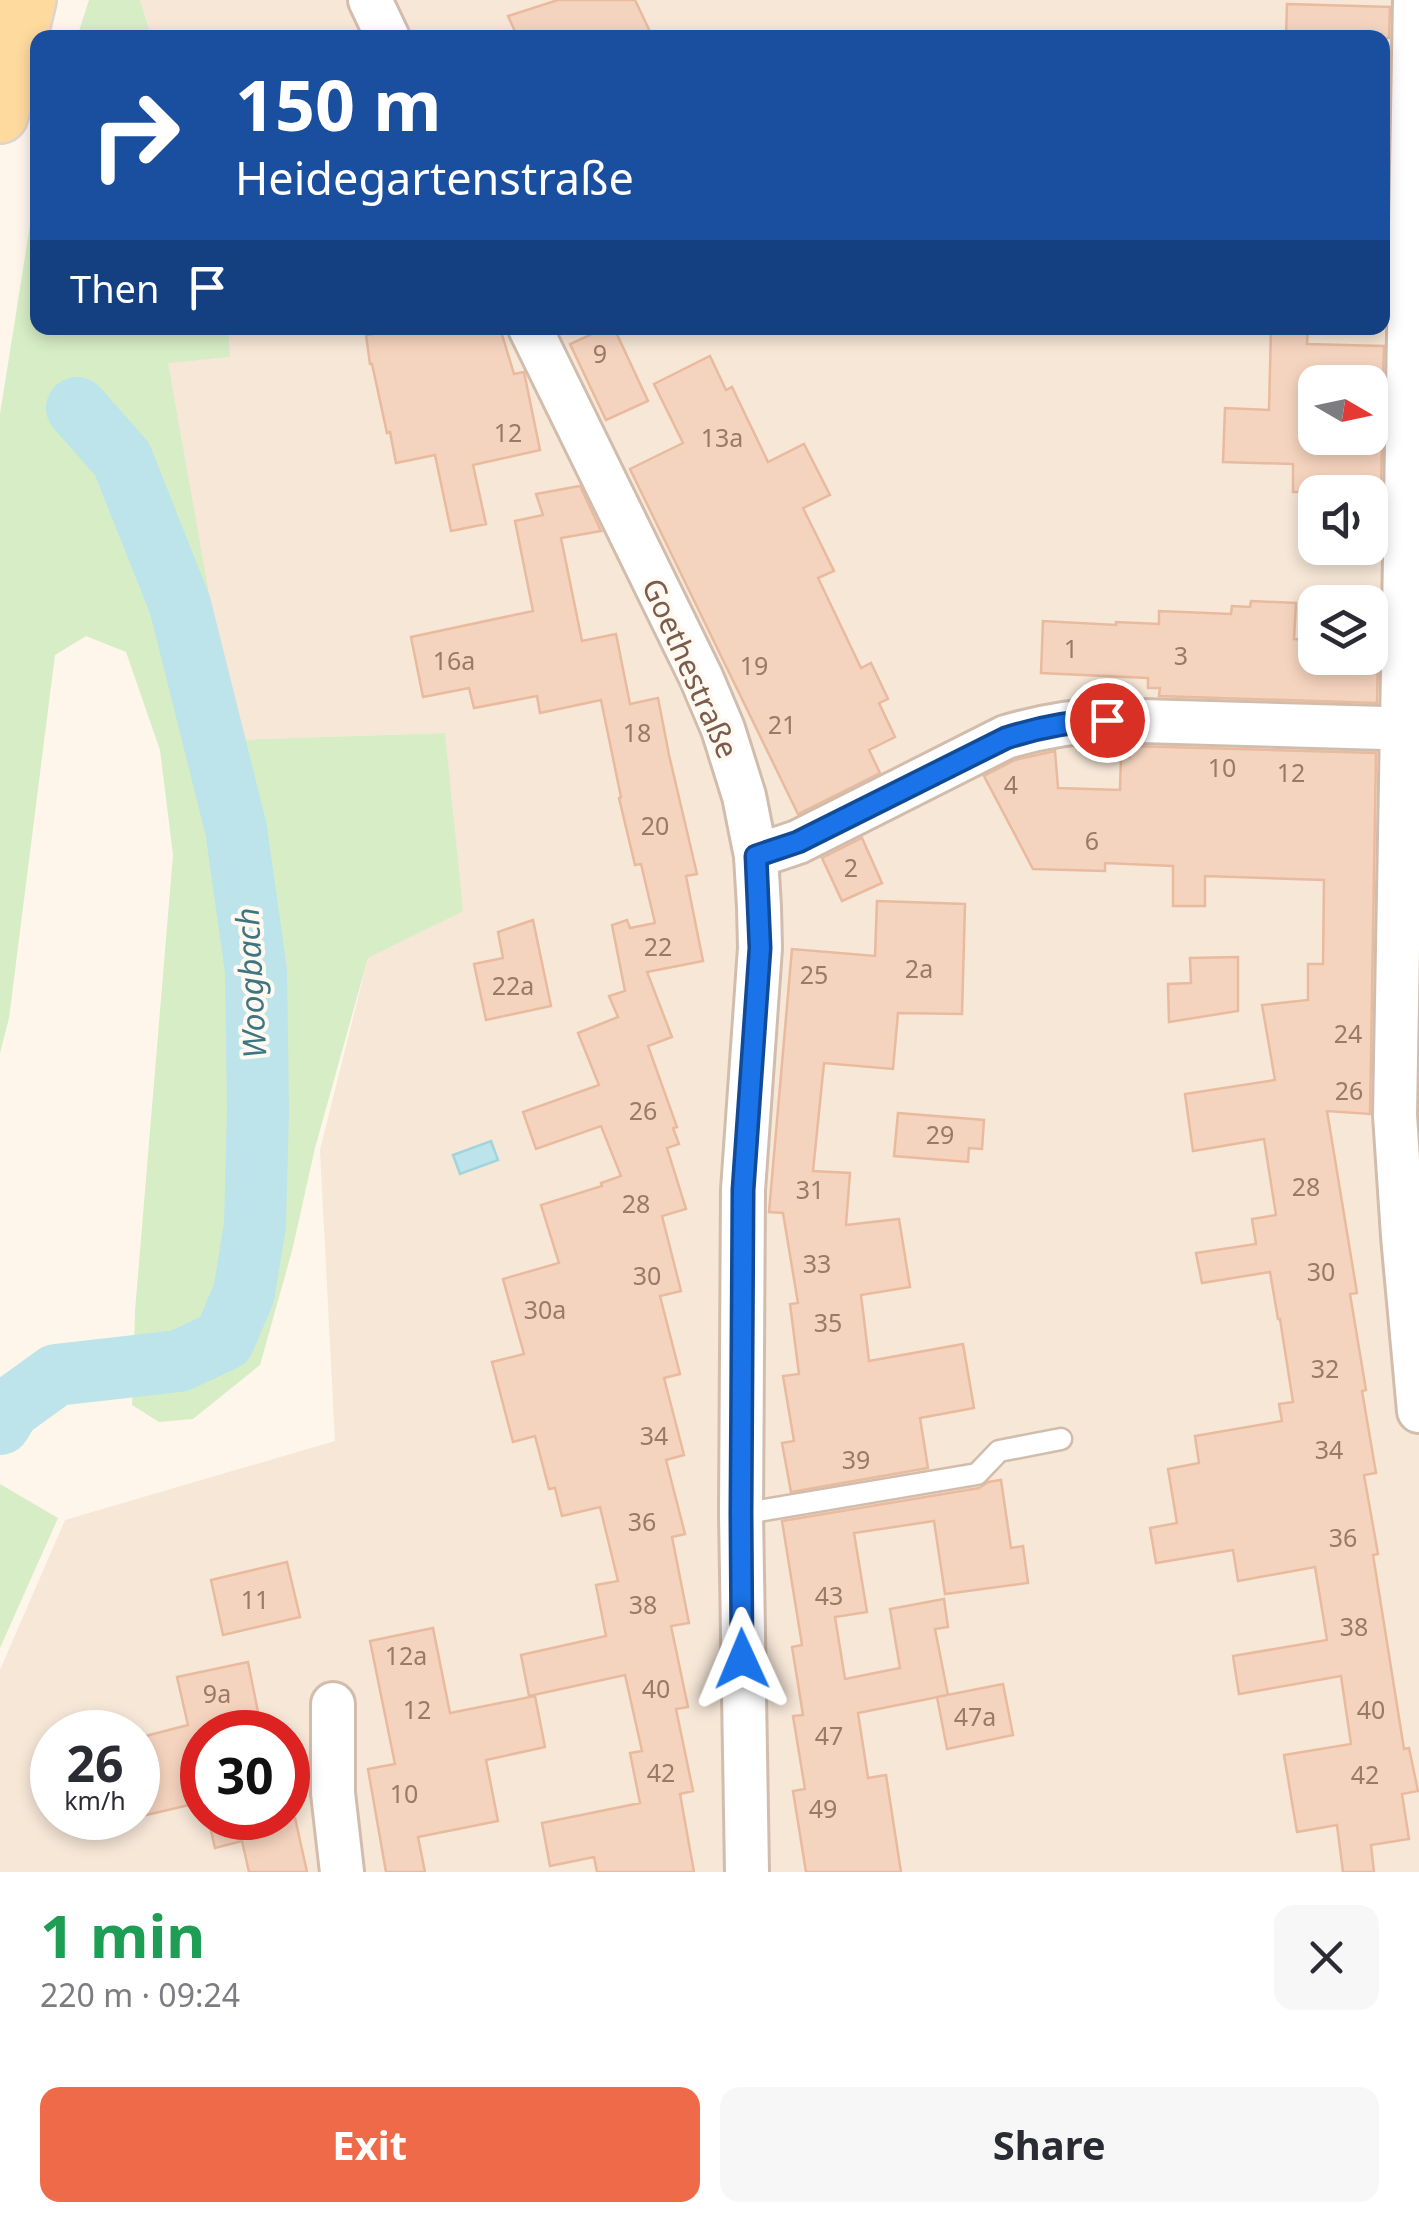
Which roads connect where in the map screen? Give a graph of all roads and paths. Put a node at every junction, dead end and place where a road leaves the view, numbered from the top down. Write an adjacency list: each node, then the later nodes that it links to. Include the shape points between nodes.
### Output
1 (28, 0): 5 (main road)
2 (370, 0): 4 (street)
3 (1415, 0): 7 (street)
4 (384, 30)
5 (0, 115)
6 (533, 335): 8 (street, Goethestraße, via 723,729)
7 (1411, 729): 8 (street, via 1107,720 1042,726); 9 (street, via 1395,1115)
8 (756, 856): 11 (street, Goethestraße, via 760,948 743,1190)
9 (1419, 1411)
10 (1061, 1439): 11 (lane, via 999,1451 977,1474)
11 (741, 1514): 14 (street, Goethestraße)
12 (334, 1704): 13 (street, via 333,1793)
13 (342, 1872)
14 (747, 1872)

